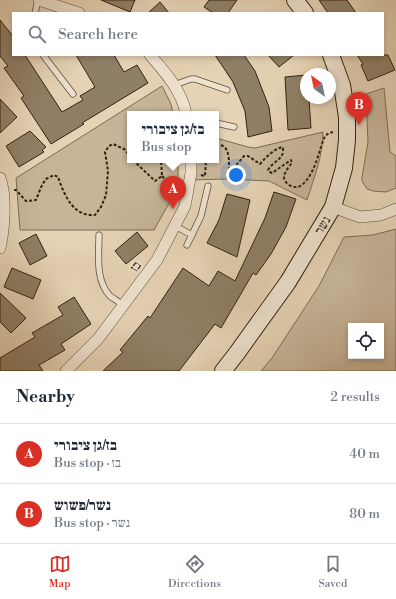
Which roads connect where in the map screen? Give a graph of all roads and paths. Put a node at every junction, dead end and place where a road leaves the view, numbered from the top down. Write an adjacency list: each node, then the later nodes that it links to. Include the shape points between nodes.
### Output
1 (38, 0): 3 (lane); 4 (street)
2 (295, 0): 5 (street)
3 (34, 12)
4 (77, 12)
5 (304, 12)
6 (44, 56): 11 (lane)
7 (151, 56): 9 (street)
8 (331, 56): 15 (street, נשר, via 342,85)
9 (174, 85): 10 (lane, via 195,79); 12 (street)
10 (227, 90)
11 (73, 94)
12 (186, 111)
13 (219, 124): 14 (lane)
14 (234, 127)
15 (347, 128): 16 (path, via 326,136 307,180 297,187 293,187 284,179 291,160 272,173 268,170 283,155 282,147 275,149 260,164 244,156 229,172 227,150); 26 (street, נשר, via 344,168)
16 (219, 145)
17 (127, 152): 24 (path, via 113,144 108,146 105,152 108,171 106,195 95,215 75,209 63,192 58,177 54,175 46,179 36,200 26,201 16,190)
18 (137, 163): 21 (path, via 155,180)
19 (161, 163): 21 (path)
20 (191, 163): 25 (street, בז)
21 (162, 176): 25 (path)
22 (0, 178): 24 (street)
23 (208, 186): 30 (lane)
24 (3, 192): 32 (street, via 4,220)
25 (186, 202): 28 (street, בז)
26 (333, 207): 27 (street, via 360,217 381,215); 35 (street, נשר, via 288,282)
27 (396, 209)
28 (175, 226): 30 (lane); 33 (street, בז, via 156,260)
29 (99, 235): 33 (lane, via 99,274 102,285)
30 (192, 235): 31 (lane)
31 (187, 245)
32 (0, 248)
33 (123, 305): 34 (street, בז, via 98,339)
34 (66, 371)
35 (223, 371)

